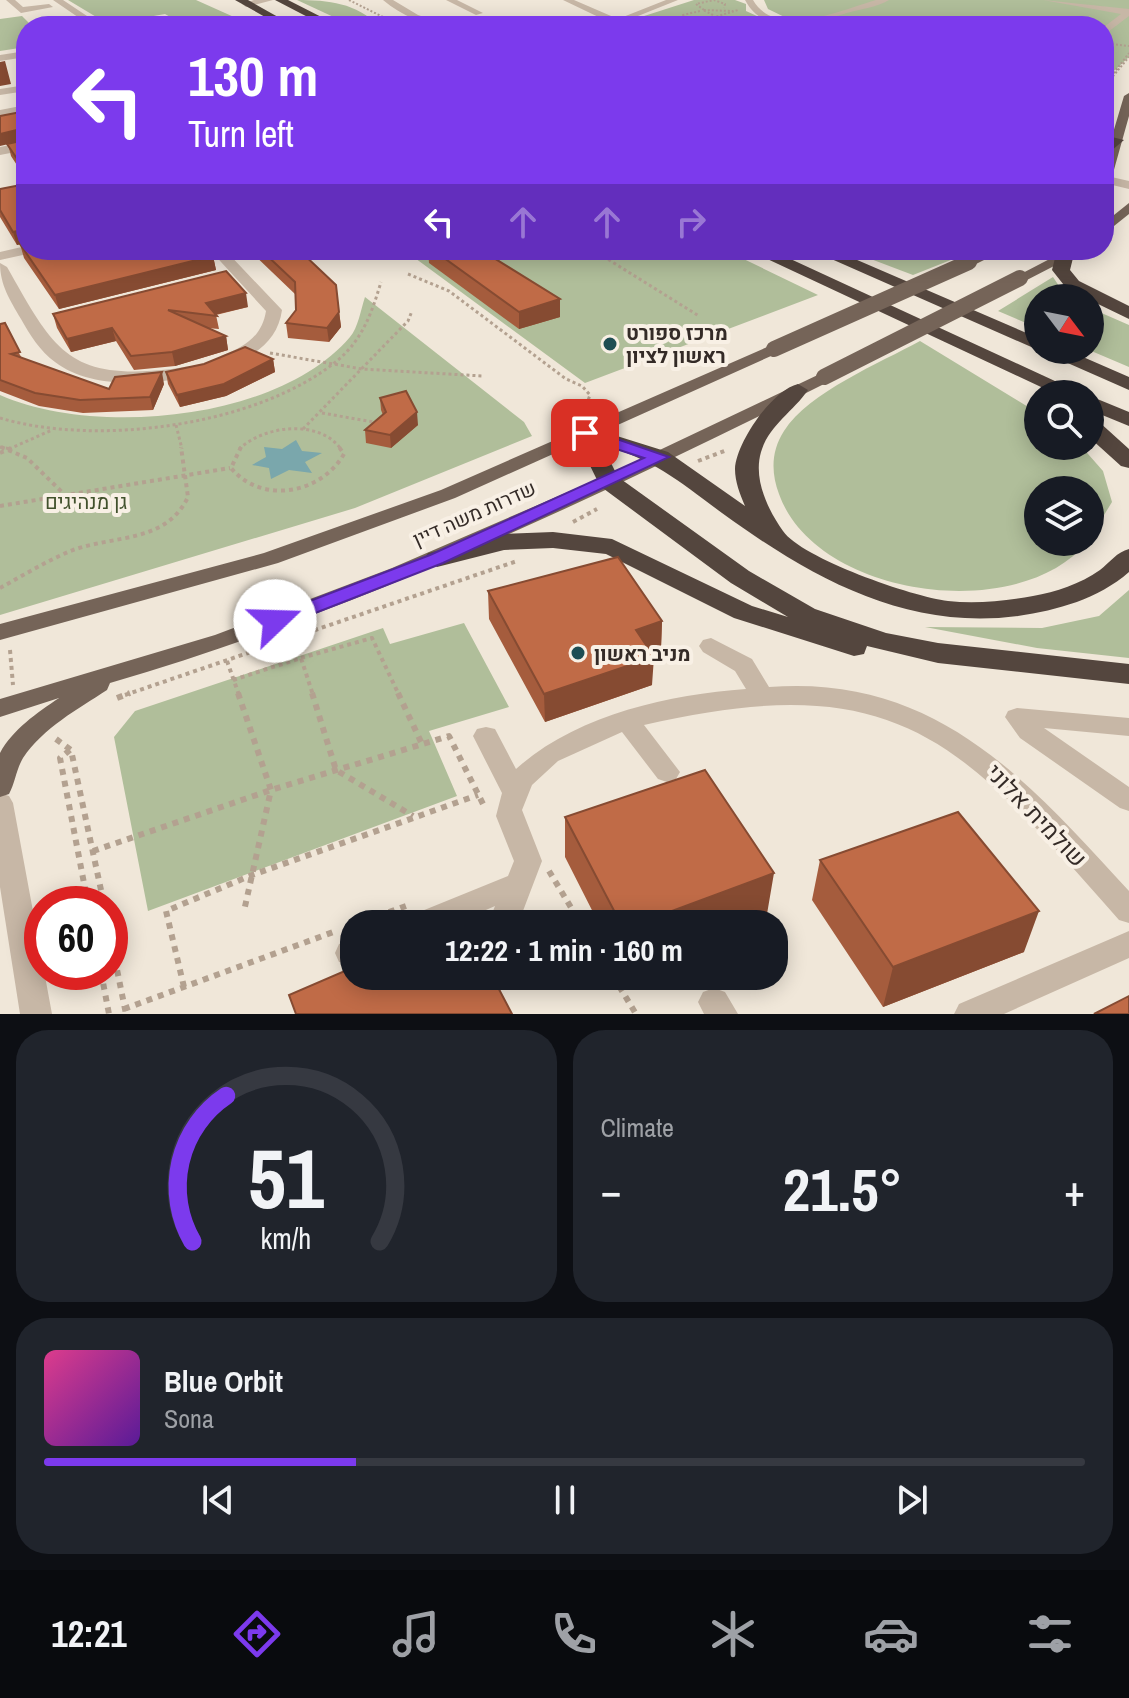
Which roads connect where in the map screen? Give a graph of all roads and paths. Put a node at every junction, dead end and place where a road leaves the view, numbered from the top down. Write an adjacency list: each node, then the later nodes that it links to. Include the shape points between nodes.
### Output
1 (10, 0): 16 (street)
2 (38, 0): 14 (street)
3 (269, 0): 12 (street)
4 (280, 0): 25 (highway)
5 (349, 0): 26 (path)
6 (387, 0): 27 (street)
7 (450, 0): 21 (street)
8 (567, 0): 28 (street)
9 (674, 0): 29 (street)
10 (885, 0): 33 (street)
11 (1047, 0): 20 (street)
12 (243, 2): 24 (highway)
13 (748, 3): 19 (path); 32 (street)
14 (53, 4): 16 (street); 23 (street)
15 (721, 8): 17 (path); 17 (path, via 725,4 714,0 696,4); 19 (path)
16 (21, 10): 18 (street)
17 (704, 10): 30 (path); 31 (path)
18 (0, 11)
19 (735, 12): 22 (path); 31 (path)
20 (1128, 12)
21 (479, 13)
22 (741, 15)
23 (77, 16)
24 (270, 16)
25 (313, 16)
26 (380, 16)
27 (413, 16)
28 (603, 16)
29 (628, 16)
30 (684, 16)
31 (716, 16)
32 (767, 16)
33 (828, 16)
34 (1129, 55): 35 (path); 36 (path)
35 (1114, 74)
36 (1114, 74)
37 (1129, 96): 38 (main road)
38 (1117, 140): 39 (highway); 40 (main road)
39 (1114, 143)
40 (1114, 150)
41 (1129, 207): 42 (main road)
42 (1114, 221)
43 (223, 260): 58 (street, via 233,276 274,310 274,325)
44 (609, 260): 56 (path)
45 (779, 260): 53 (highway)
46 (843, 260): 57 (highway)
47 (974, 260): 73 (main road, שדרות משה דיין, bridge)
48 (1058, 260): 66 (main road, שדרות משה דיין, bridge)
49 (1067, 260): 55 (highway, via 1061,270 1073,285)
50 (0, 267): 58 (street, via 39,321 49,351 72,369 107,377 188,372)
51 (408, 274): 73 (path, via 449,291 582,386 590,395 573,415)
52 (381, 282): 60 (path, via 370,328)
53 (841, 289): 63 (highway); 65 (highway)
54 (412, 311): 61 (path)
55 (1129, 313)
56 (699, 316)
57 (1024, 339)
58 (252, 349): 60 (path)
59 (1083, 364): 64 (highway)
60 (335, 365): 61 (path); 71 (path, via 280,395)
61 (362, 369): 62 (path); 68 (path)
62 (482, 376)
63 (1042, 380)
64 (1129, 384)
65 (1024, 387)
66 (798, 390): 77 (highway); 82 (main road, שדרות משה דיין)
67 (1104, 408): 70 (highway)
68 (322, 413): 72 (path); 74 (path)
69 (0, 418): 75 (path)
70 (1129, 420)
71 (175, 424): 75 (path); 84 (path)
72 (387, 425)
73 (583, 427): 82 (highway); 85 (highway); 93 (main road, שדרות משה דיין, via 448,494 271,558)
74 (303, 429): 83 (path, via 252,439 239,448); 83 (path, via 332,437 344,454 331,474 317,482 262,489 246,485)
75 (52, 430): 79 (path)
76 (1104, 439): 81 (highway)
77 (752, 444): 82 (path); 89 (highway, via 745,478)
78 (0, 447): 79 (path)
79 (10, 447): 80 (path); 86 (path, via 33,462)
80 (0, 453)
81 (1129, 461)
82 (668, 463): 85 (main road, שדרות משה דיין); 89 (highway)
83 (231, 468): 84 (path)
84 (186, 475): 86 (path); 92 (path, via 188,498 174,521 157,531 77,549)
85 (617, 487): 88 (path); 91 (main road, שדרות משה דיין); 95 (highway, via 740,577 805,615)
86 (64, 495): 87 (path)
87 (0, 506)
88 (553, 540): 91 (highway, via 504,542); 95 (highway, via 612,547 731,607 838,645 886,653); 97 (path, via 507,567)
89 (779, 542): 90 (highway, via 875,595 975,612 1068,598 1104,579)
90 (1129, 557)
91 (437, 559): 98 (main road, שדרות משה דיין, via 250,631)
92 (0, 588)
93 (4, 630): 103 (path)
94 (711, 646): 101 (street, via 744,665)
95 (938, 653): 99 (highway)
96 (301, 658): 100 (path); 109 (path, via 372,638); 111 (path)
97 (227, 661): 100 (path); 102 (path)
98 (119, 671): 103 (main road, שדרות משה דיין); 107 (main road)
99 (1129, 674)
100 (233, 680): 114 (path)
101 (762, 696): 104 (street, שולמית אלוני, via 653,711); 129 (street, שולמית אלוני, via 814,695 903,715 979,756)
102 (105, 702)
103 (7, 706)
104 (627, 721): 112 (street); 115 (street, שולמית אלוני, via 564,744 531,768)
105 (1129, 727): 117 (street, via 1017,717)
106 (67, 729): 107 (path)
107 (47, 732): 110 (path); 113 (main road, via 7,759)
108 (486, 736): 115 (street)
109 (422, 744): 111 (path); 116 (path, via 449,736)
110 (71, 750): 121 (path); 124 (path, via 60,758)
111 (336, 770): 114 (path); 119 (path)
112 (667, 772)
113 (0, 787)
114 (271, 790): 121 (path); 123 (path)
115 (514, 791): 122 (street, via 509,812)
116 (478, 795): 119 (path); 120 (path)
117 (1129, 801)
118 (0, 803): 137 (street)
119 (413, 816): 123 (path)
120 (491, 820)
121 (93, 851): 125 (path)
122 (525, 872): 126 (street); 127 (street)
123 (252, 875): 128 (path); 132 (path, via 166,911)
124 (85, 886)
125 (100, 886)
126 (450, 910)
127 (509, 910)
128 (244, 911)
129 (1129, 911)
130 (1129, 944): 140 (street)
131 (340, 946): 132 (path)
132 (184, 987): 136 (path)
133 (104, 990): 138 (path)
134 (121, 990): 136 (path)
135 (621, 990): 139 (path)
136 (125, 1011)
137 (36, 1014)
138 (109, 1014)
139 (636, 1014)
140 (970, 1014)

